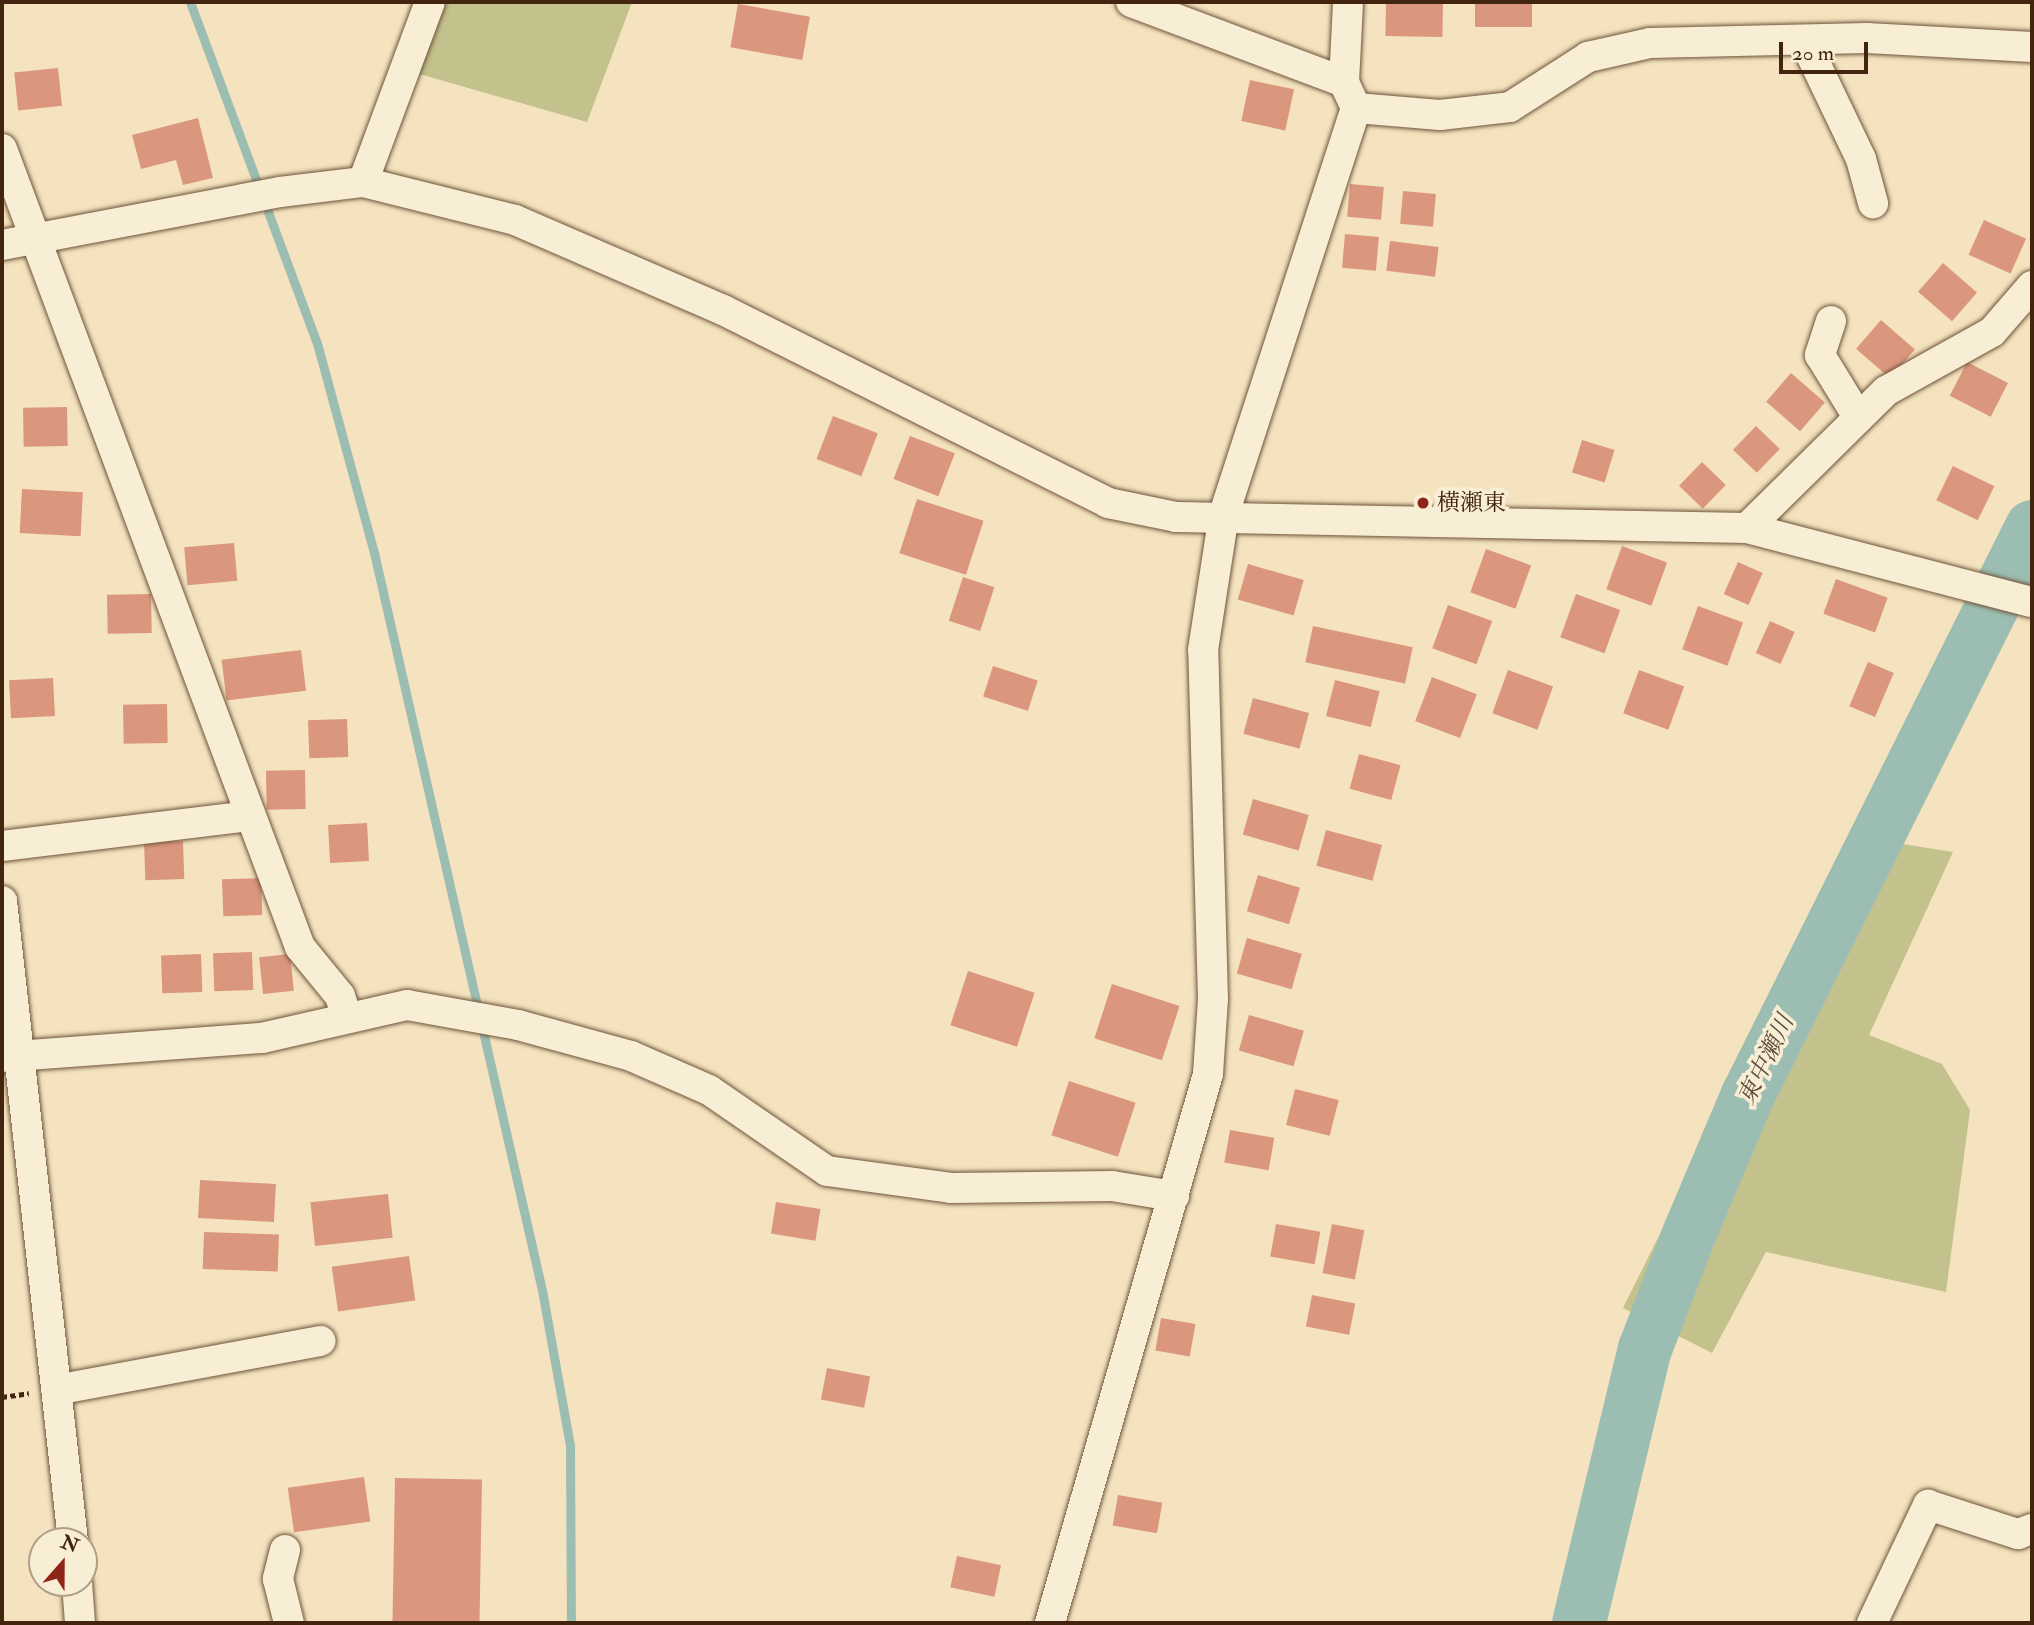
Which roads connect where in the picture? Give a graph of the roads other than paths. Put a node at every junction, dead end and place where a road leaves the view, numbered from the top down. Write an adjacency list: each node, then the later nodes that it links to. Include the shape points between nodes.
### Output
1 (430, 2): 8 (street)
2 (1131, 2): 6 (street)
3 (1348, 2): 6 (street)
4 (1804, 40): 5 (street); 6 (street, via 1650,43 1588,57 1510,107 1472,114); 9 (street, via 1861,159)
5 (2032, 47)
6 (1350, 95): 15 (street)
7 (2, 149): 10 (street)
8 (363, 182): 10 (street, via 280,192); 15 (street, via 527,225 723,310 1108,503 1176,517)
9 (1873, 203)
10 (34, 238): 11 (street); 18 (street)
11 (2, 245)
12 (2032, 286): 14 (street, via 1992,332 1886,391)
13 (1831, 321): 14 (street, via 1820,355)
14 (1858, 417): 16 (street)
15 (1224, 514): 16 (street); 23 (street, via 1203,650 1212,1024 1208,1074)
16 (1747, 528): 17 (street)
17 (2022, 599)
18 (249, 816): 19 (street); 21 (street, via 300,947 340,996)
19 (2, 846)
20 (2, 901): 22 (street)
21 (346, 1016): 22 (street, via 262,1038); 23 (street, via 407,1005 496,1021 631,1056 709,1090 827,1171 951,1188 1112,1186)
22 (11, 1056): 25 (street)
23 (1174, 1196): 32 (street)
24 (321, 1341): 25 (street)
25 (61, 1389): 26 (street)
26 (72, 1527)
27 (2032, 1529): 33 (street, via 2018,1534 1928,1505)
28 (285, 1550): 31 (street, via 278,1579)
29 (78, 1597): 30 (street)
30 (80, 1623)
31 (289, 1623)
32 (1051, 1623)
33 (1872, 1623)

